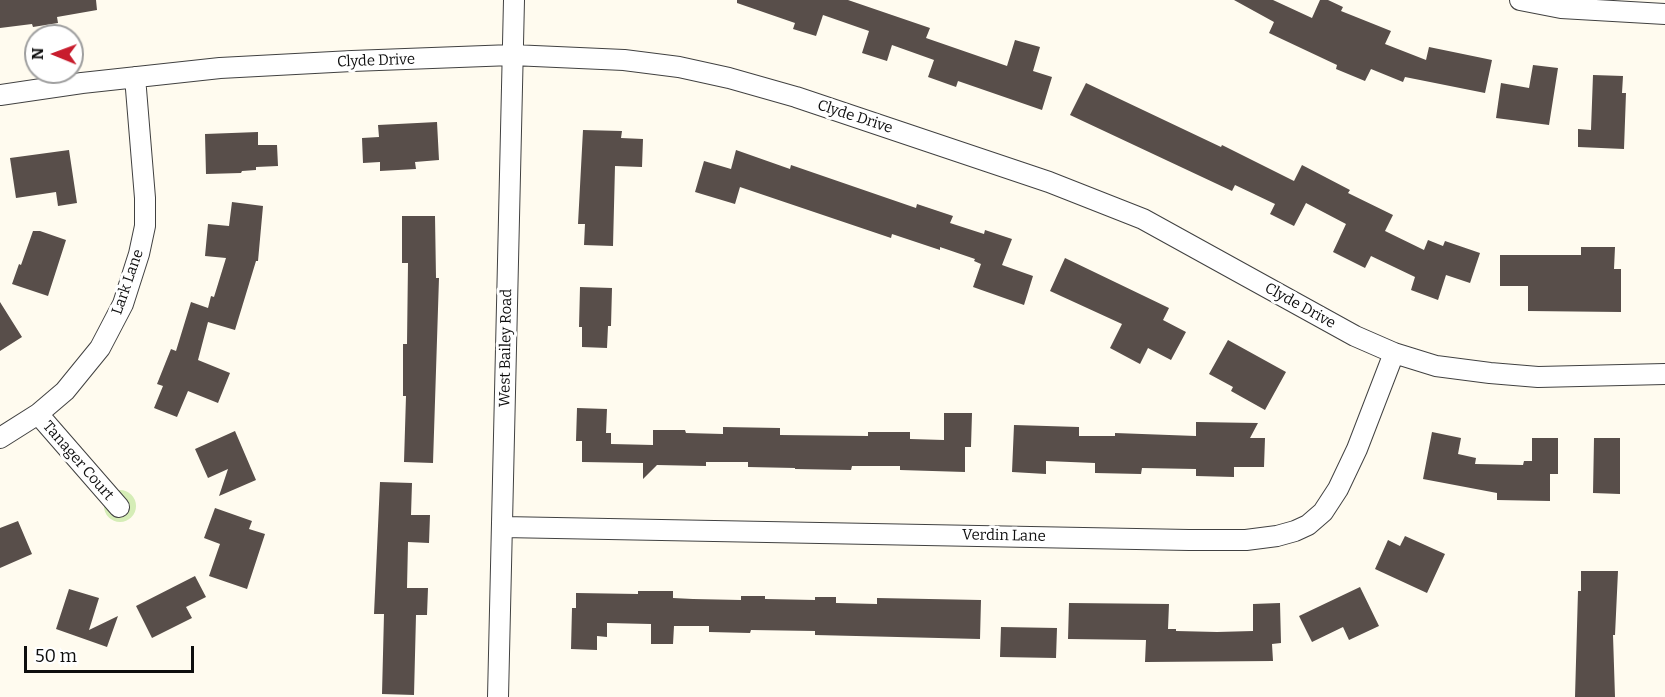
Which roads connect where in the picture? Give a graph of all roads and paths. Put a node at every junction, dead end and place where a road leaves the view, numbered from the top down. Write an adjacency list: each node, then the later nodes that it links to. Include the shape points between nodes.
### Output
1 (514, 0): 4 (street, West Bailey Road)
2 (1520, 0): 3 (street, via 1561,8)
3 (1665, 14)
4 (512, 55): 5 (street, Clyde Drive, via 220,68); 7 (street, Clyde Drive, via 624,60 729,78 1049,182 1143,219 1355,336); 12 (street, West Bailey Road)
5 (135, 76): 6 (street, Clyde Drive); 9 (street, Lark Lane, via 145,226 132,281 100,348 65,391)
6 (0, 95)
7 (1394, 353): 8 (street, Clyde Drive, via 1437,366 1538,377); 12 (street, Verdin Lane, via 1338,489 1323,512 1308,525 1277,536 1189,540)
8 (1665, 374)
9 (38, 414): 10 (street, Lark Lane); 11 (street, Tanager Court)
10 (0, 438)
11 (119, 507)
12 (503, 527): 13 (street, West Bailey Road)
13 (498, 697)

